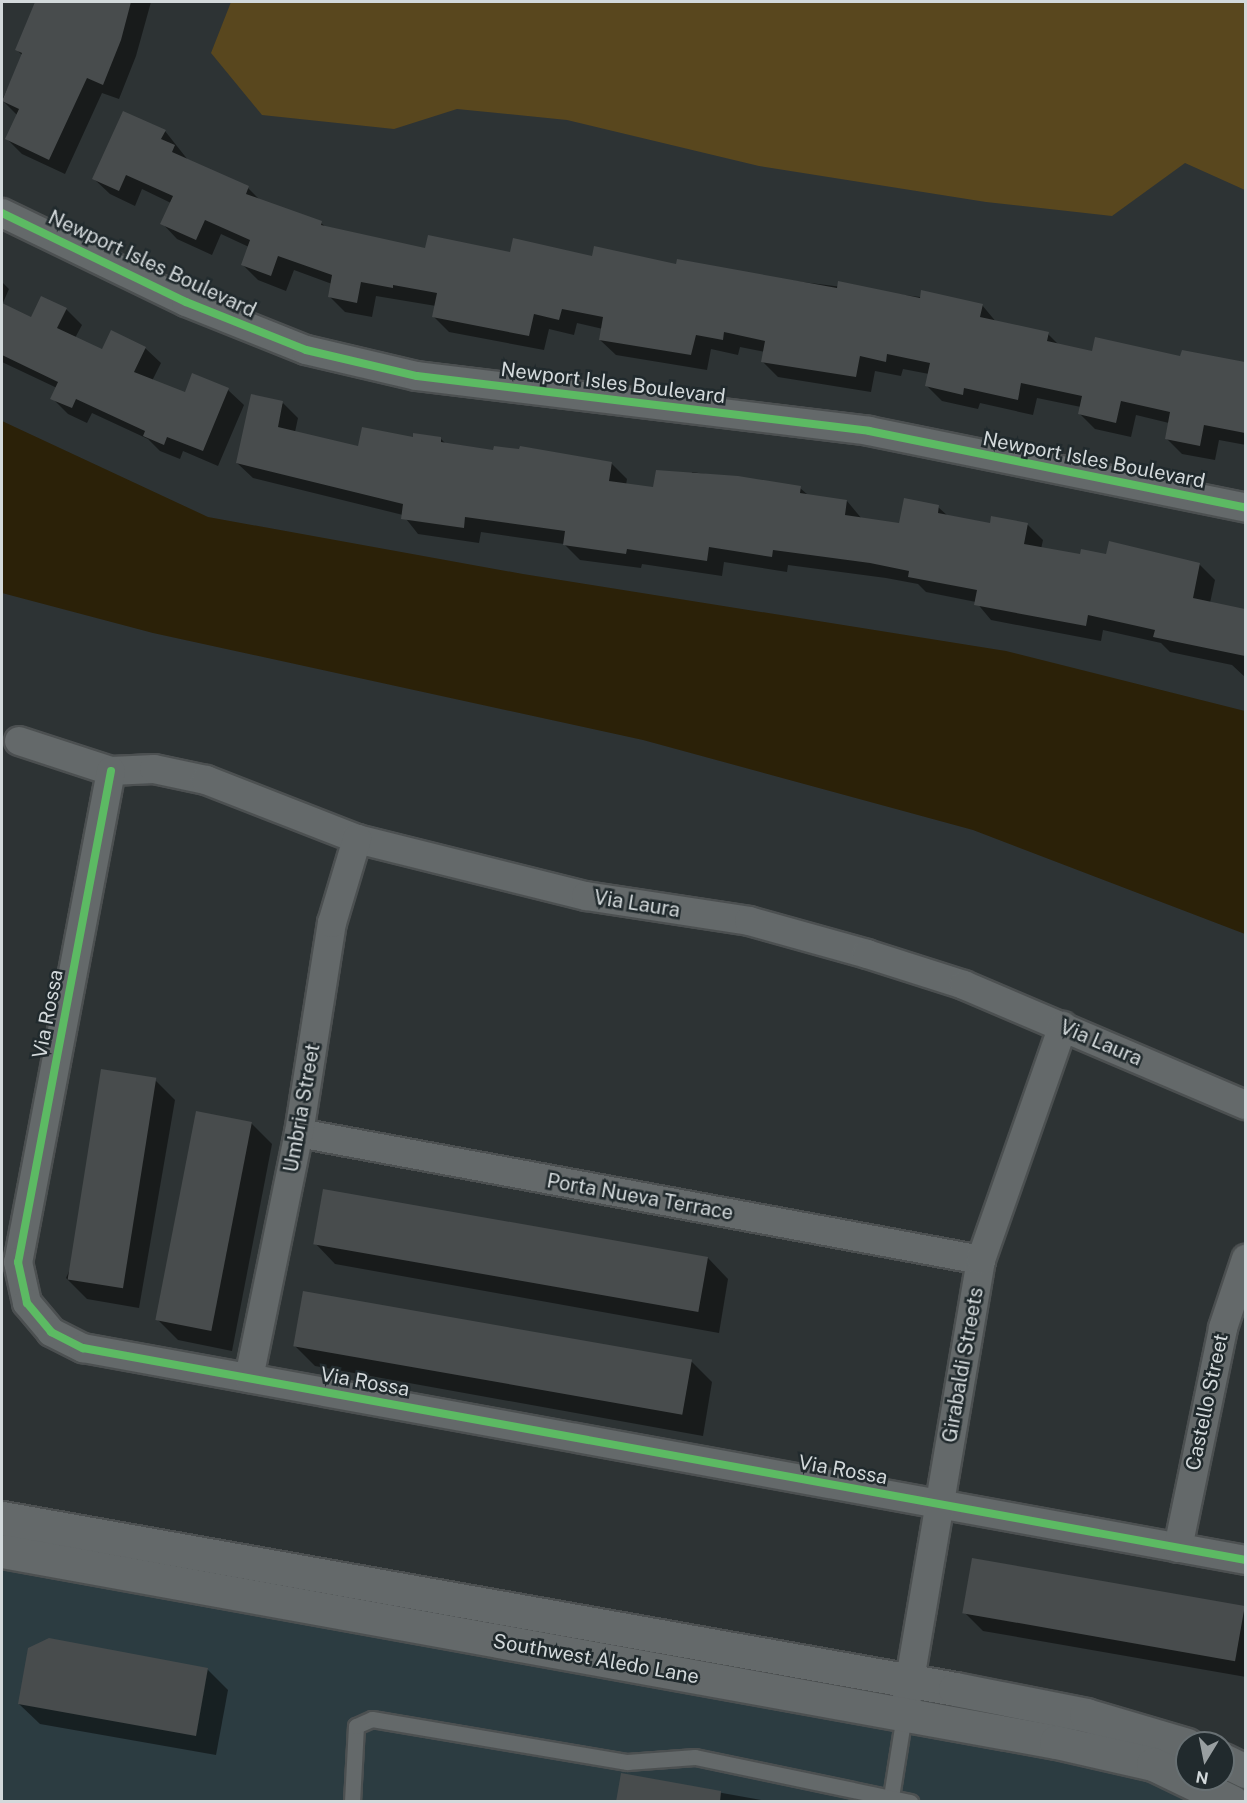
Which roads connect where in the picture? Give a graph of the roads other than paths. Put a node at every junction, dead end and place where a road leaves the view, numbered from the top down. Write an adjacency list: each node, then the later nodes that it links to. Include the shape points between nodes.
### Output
1 (2, 213): 2 (street, Newport Isles Boulevard, via 186,302 306,350 417,376 869,431)
2 (1245, 508)
3 (19, 741): 4 (street, Via Laura)
4 (111, 771): 5 (street, Via Laura, via 154,769 206,780); 11 (street, Via Rossa, via 18,1262 27,1303 51,1332 83,1348)
5 (357, 839): 6 (street, Via Laura, via 586,896 749,921 964,985); 8 (street, Umbria Street, via 332,923)
6 (1063, 1026): 7 (street, Via Laura); 10 (street, Girabaldi Streets)
7 (1245, 1105)
8 (299, 1133): 10 (street, Porta Nueva Terrace); 11 (street, Umbria Street)
9 (1245, 1259): 14 (street, Castello Street, via 1223,1328)
10 (981, 1260): 12 (street, Girabaldi Streets)
11 (249, 1378): 12 (street, Via Rossa)
12 (939, 1504): 14 (street, Via Rossa); 17 (street, Girabaldi Streets)
13 (2, 1518): 17 (street, Southwest Aledo Lane)
14 (1178, 1548): 16 (street, Via Rossa)
15 (2, 1551): 18 (street, Southwest Aledo Lane)
16 (1245, 1560)
17 (911, 1682): 18 (street, Girabaldi Streets); 19 (street, Southwest Aledo Lane, via 1086,1714)
18 (904, 1715): 20 (lane); 23 (street, Southwest Aledo Lane, via 1153,1764)
19 (1175, 1741)
20 (891, 1797): 21 (lane, via 695,1757 627,1762 372,1719 356,1726); 22 (lane)
21 (352, 1802)
22 (910, 1802)
23 (1232, 1802)

